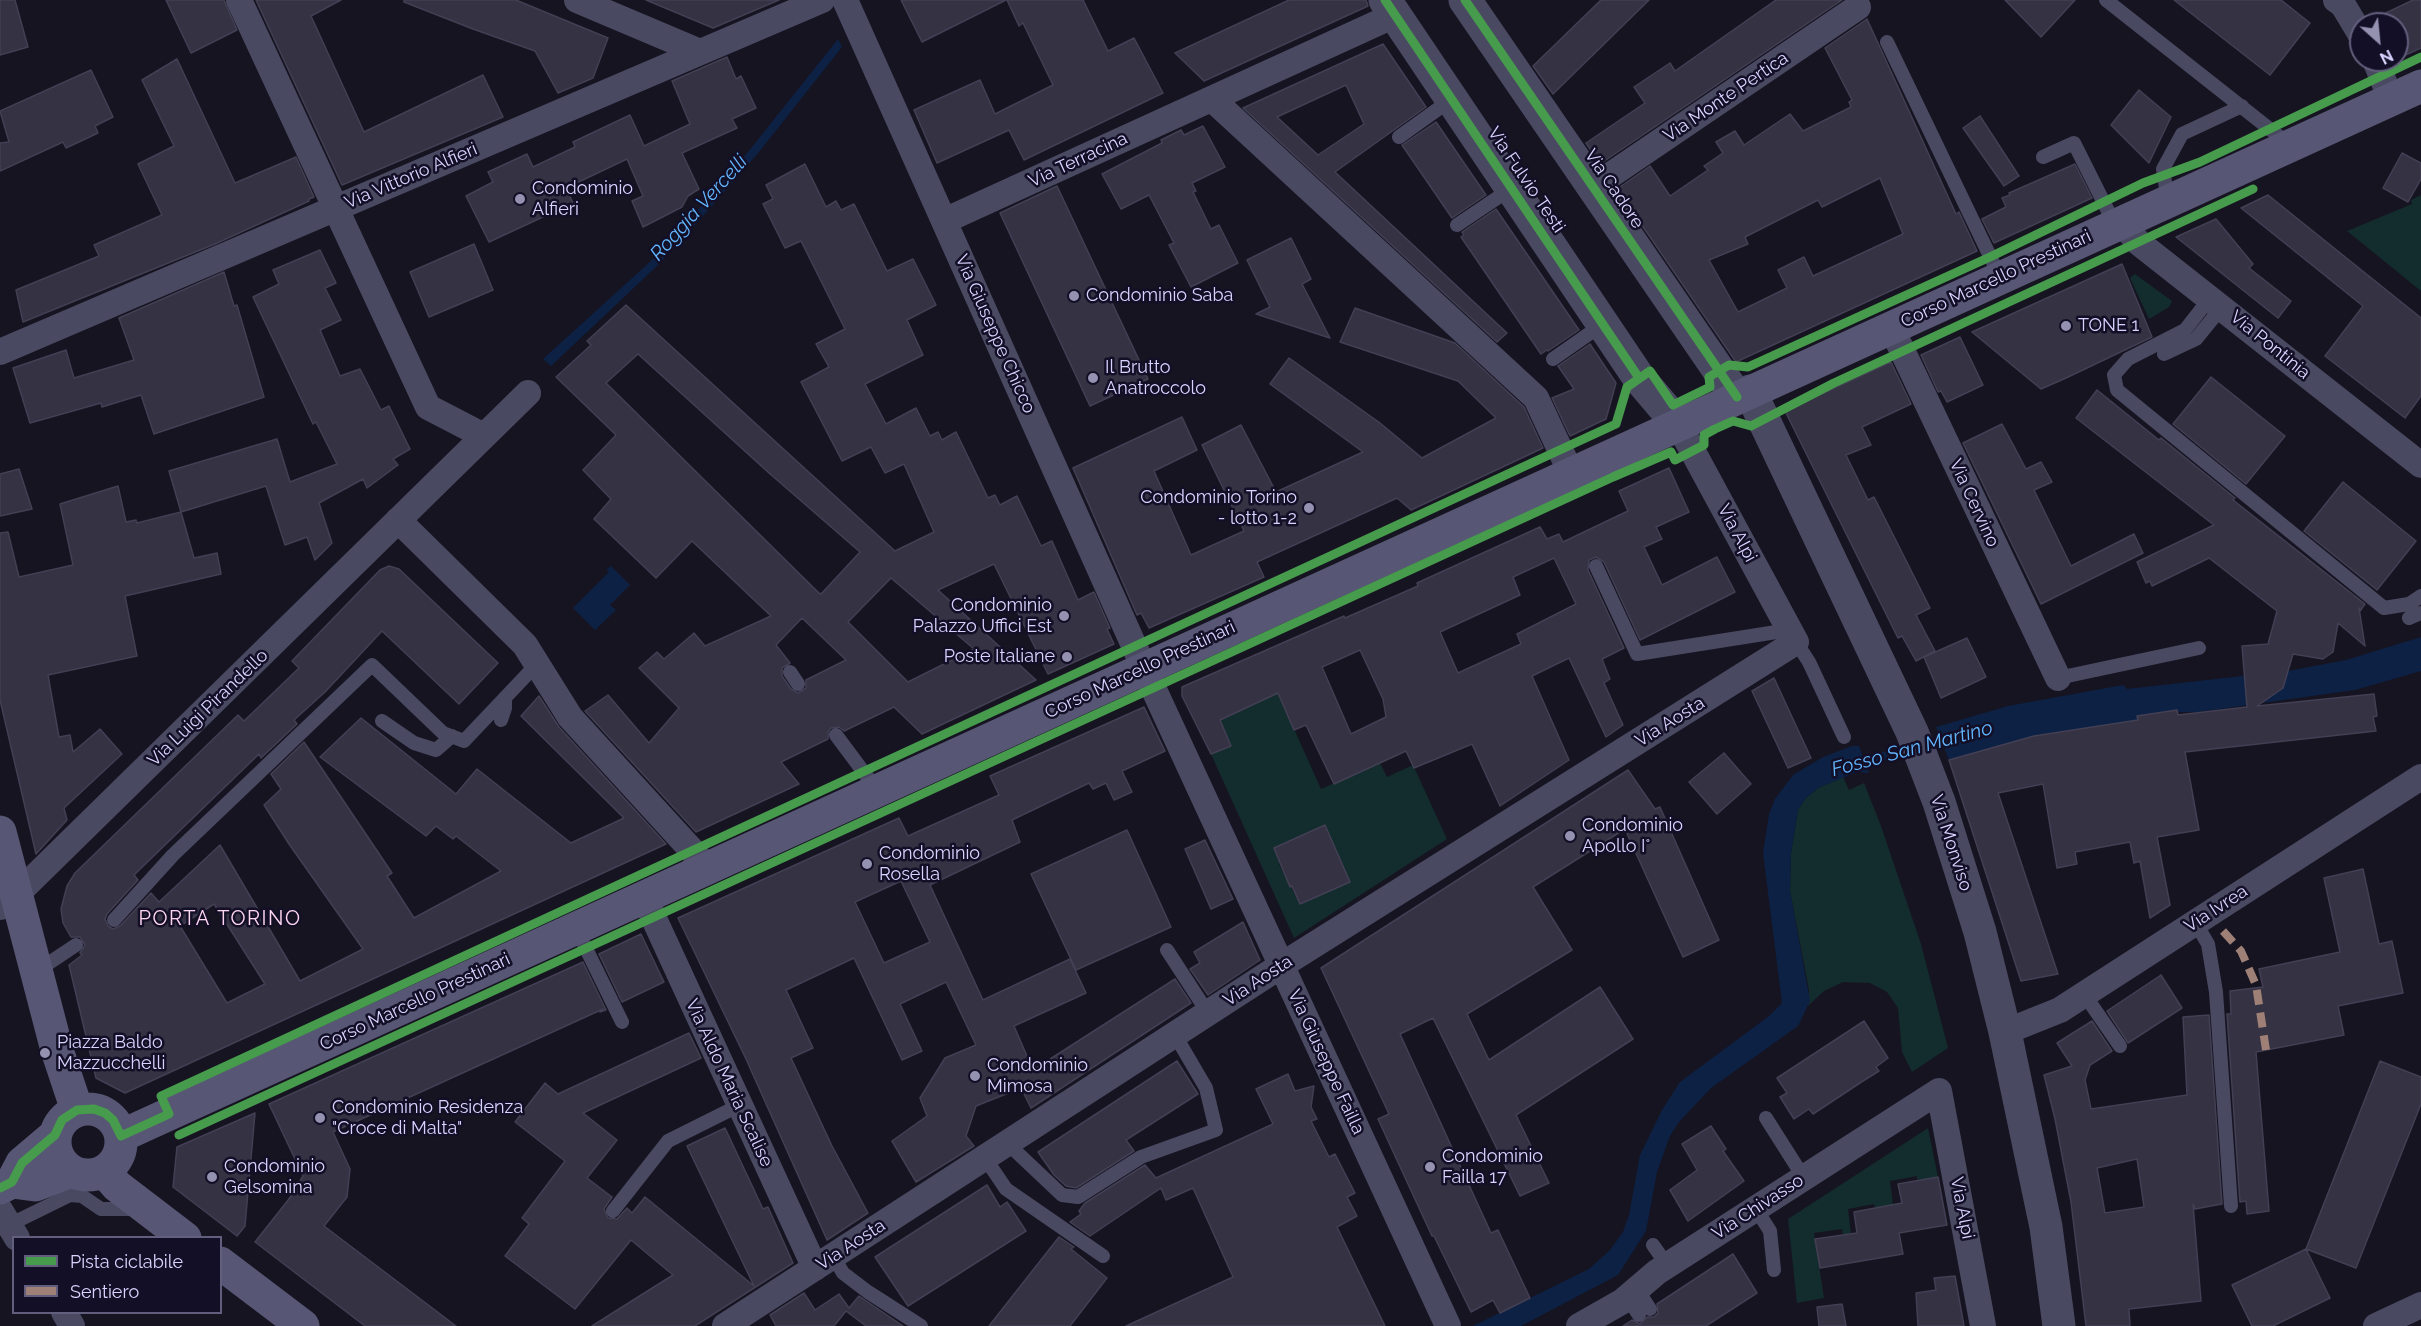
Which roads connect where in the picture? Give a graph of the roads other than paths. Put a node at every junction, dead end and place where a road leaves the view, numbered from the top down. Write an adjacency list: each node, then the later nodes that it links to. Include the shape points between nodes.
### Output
1 (239, 0): 25 (street)
2 (577, 0): 12 (street)
3 (822, 0): 12 (street, Via Vittorio Alfieri)
4 (844, 0): 26 (street, Via Giuseppe Chicco)
5 (1465, 0): 22 (street, Via Cadore)
6 (2106, 0): 18 (lane)
7 (2336, 0): 10 (street)
8 (1390, 7): 15 (street, Via Terracina); 16 (street, Via Fulvio Testi)
9 (1858, 7): 22 (street, Via Monte Pertica)
10 (2349, 15)
11 (1887, 42): 29 (lane)
12 (700, 52): 25 (street, Via Vittorio Alfieri)
13 (2380, 72): 17 (street)
14 (2421, 86): 17 (main road, Corso Marcello Prestinari)
15 (1212, 99): 26 (street, Via Terracina); 41 (street, via 1536,398)
16 (1452, 99): 19 (lane); 23 (street, Via Fulvio Testi)
17 (2391, 99): 20 (main road, Corso Marcello Prestinari)
18 (2242, 106): 20 (lane); 24 (lane, via 2182,134 2163,169)
19 (1399, 137)
20 (2290, 145): 24 (main road, Corso Marcello Prestinari)
21 (2043, 157): 27 (lane, via 2074,143)
22 (1593, 187): 37 (street, Via Cadore)
23 (1512, 188): 28 (lane); 31 (street, Via Fulvio Testi)
24 (2168, 201): 27 (main road, Corso Marcello Prestinari)
25 (335, 208): 33 (street, Via Vittorio Alfieri); 39 (street, via 428,407)
26 (944, 221): 48 (street, Via Giuseppe Chicco)
27 (2118, 224): 29 (main road, Corso Marcello Prestinari); 30 (street, Via Pontinia)
28 (1457, 225)
29 (2000, 277): 32 (main road, Corso Marcello Prestinari)
30 (2216, 302): 34 (lane, via 2196,339); 40 (street, Via Pontinia); 44 (lane, via 2185,330 2128,359 2114,375 2117,390 2384,608)
31 (1603, 324): 35 (lane); 38 (street, Via Fulvio Testi, via 1639,378)
32 (1891, 327): 37 (main road, Corso Marcello Prestinari); 50 (street, Via Cervino)
33 (0, 352)
34 (2164, 354)
35 (1553, 359)
36 (528, 393): 39 (street, Via Luigi Pirandello)
37 (1743, 394): 38 (main road, Corso Marcello Prestinari); 74 (street, Via Monviso, via 1912,732 1939,802 1980,932)
38 (1678, 424): 41 (main road, Corso Marcello Prestinari); 45 (street, Via Alpi)
39 (484, 436): 42 (street, Via Luigi Pirandello)
40 (2421, 465)
41 (1571, 473): 48 (main road, Corso Marcello Prestinari)
42 (398, 520): 47 (street, via 525,645); 63 (street, Via Luigi Pirandello)
43 (1596, 566): 45 (lane, via 1637,654)
44 (2421, 596)
45 (1793, 636): 57 (lane); 69 (street, Via Aosta)
46 (2199, 648): 50 (lane)
47 (537, 664): 52 (lane); 61 (street, via 570,717)
48 (1144, 668): 59 (main road, Corso Marcello Prestinari); 69 (street, Via Giuseppe Failla)
49 (790, 672): 51 (lane)
50 (2058, 678)
51 (798, 684)
52 (504, 698): 53 (lane); 56 (lane, via 464,741)
53 (501, 720)
54 (382, 721): 56 (lane, via 414,743 436,750)
55 (836, 735): 59 (lane)
56 (452, 736): 64 (lane, via 443,733 372,665 173,855)
57 (1844, 737)
58 (2421, 777): 65 (street, Via Ivrea)
59 (877, 790): 61 (main road, Corso Marcello Prestinari)
60 (0, 832): 63 (main road)
61 (708, 868): 62 (main road, Corso Marcello Prestinari)
62 (644, 897): 66 (main road, Corso Marcello Prestinari); 78 (street, Via Aldo Maria Scalise)
63 (8, 901): 70 (main road)
64 (114, 920)
65 (2195, 922): 71 (street, Via Ivrea); 89 (lane, via 2208,944 2216,992)
66 (576, 928): 73 (lane); 82 (main road, Corso Marcello Prestinari)
67 (76, 945): 70 (lane)
68 (1167, 950): 72 (lane)
69 (1282, 965): 72 (street, Via Aosta); 102 (street, Via Giuseppe Failla)
70 (37, 971): 79 (main road)
71 (2084, 994): 74 (street, Via Ivrea, via 2050,1015); 76 (lane)
72 (1208, 1013): 75 (street, Via Aosta)
73 (622, 1022)
74 (2005, 1032): 105 (street, Via Monviso, via 2046,1227)
75 (1175, 1035): 83 (street, Via Aosta); 83 (lane, via 1206,1088 1216,1130 1141,1157 1078,1197 1062,1195)
76 (2120, 1046)
77 (1939, 1091): 87 (street, Via Chivasso); 104 (street, Via Alpi)
78 (740, 1105): 92 (lane, via 668,1141); 95 (street, Via Aldo Maria Scalise)
79 (77, 1110): 81 (main road, via 62,1120); 82 (main road, via 105,1113)
80 (1766, 1118): 87 (lane)
81 (55, 1135): 85 (main road, via 57,1156); 88 (main road, via 22,1163)
82 (121, 1136): 86 (main road, via 116,1161)
83 (1007, 1143): 84 (street, Via Aosta)
84 (985, 1158): 94 (lane, via 1006,1189); 95 (street, Via Aosta)
85 (71, 1171): 86 (main road, via 90,1175); 88 (main road)
86 (104, 1171): 90 (main road)
87 (1804, 1178): 91 (street, Via Chivasso)
88 (6, 1202): 90 (lane, via 70,1195 82,1196 101,1209)
89 (2231, 1206)
90 (146, 1209): 93 (main road)
91 (1756, 1209): 97 (lane, via 1770,1231); 103 (street, Via Chivasso, via 1660,1255 1638,1302)
92 (613, 1211)
93 (182, 1236)
94 (1103, 1256)
95 (824, 1262): 100 (street, Via Aosta); 101 (lane)
96 (222, 1265): 99 (main road)
97 (1774, 1270)
98 (2421, 1305): 106 (street)
99 (303, 1326)
100 (725, 1326)
101 (921, 1326)
102 (1448, 1326)
103 (1579, 1326)
104 (1983, 1326)
105 (2059, 1326)
106 (2376, 1326)

